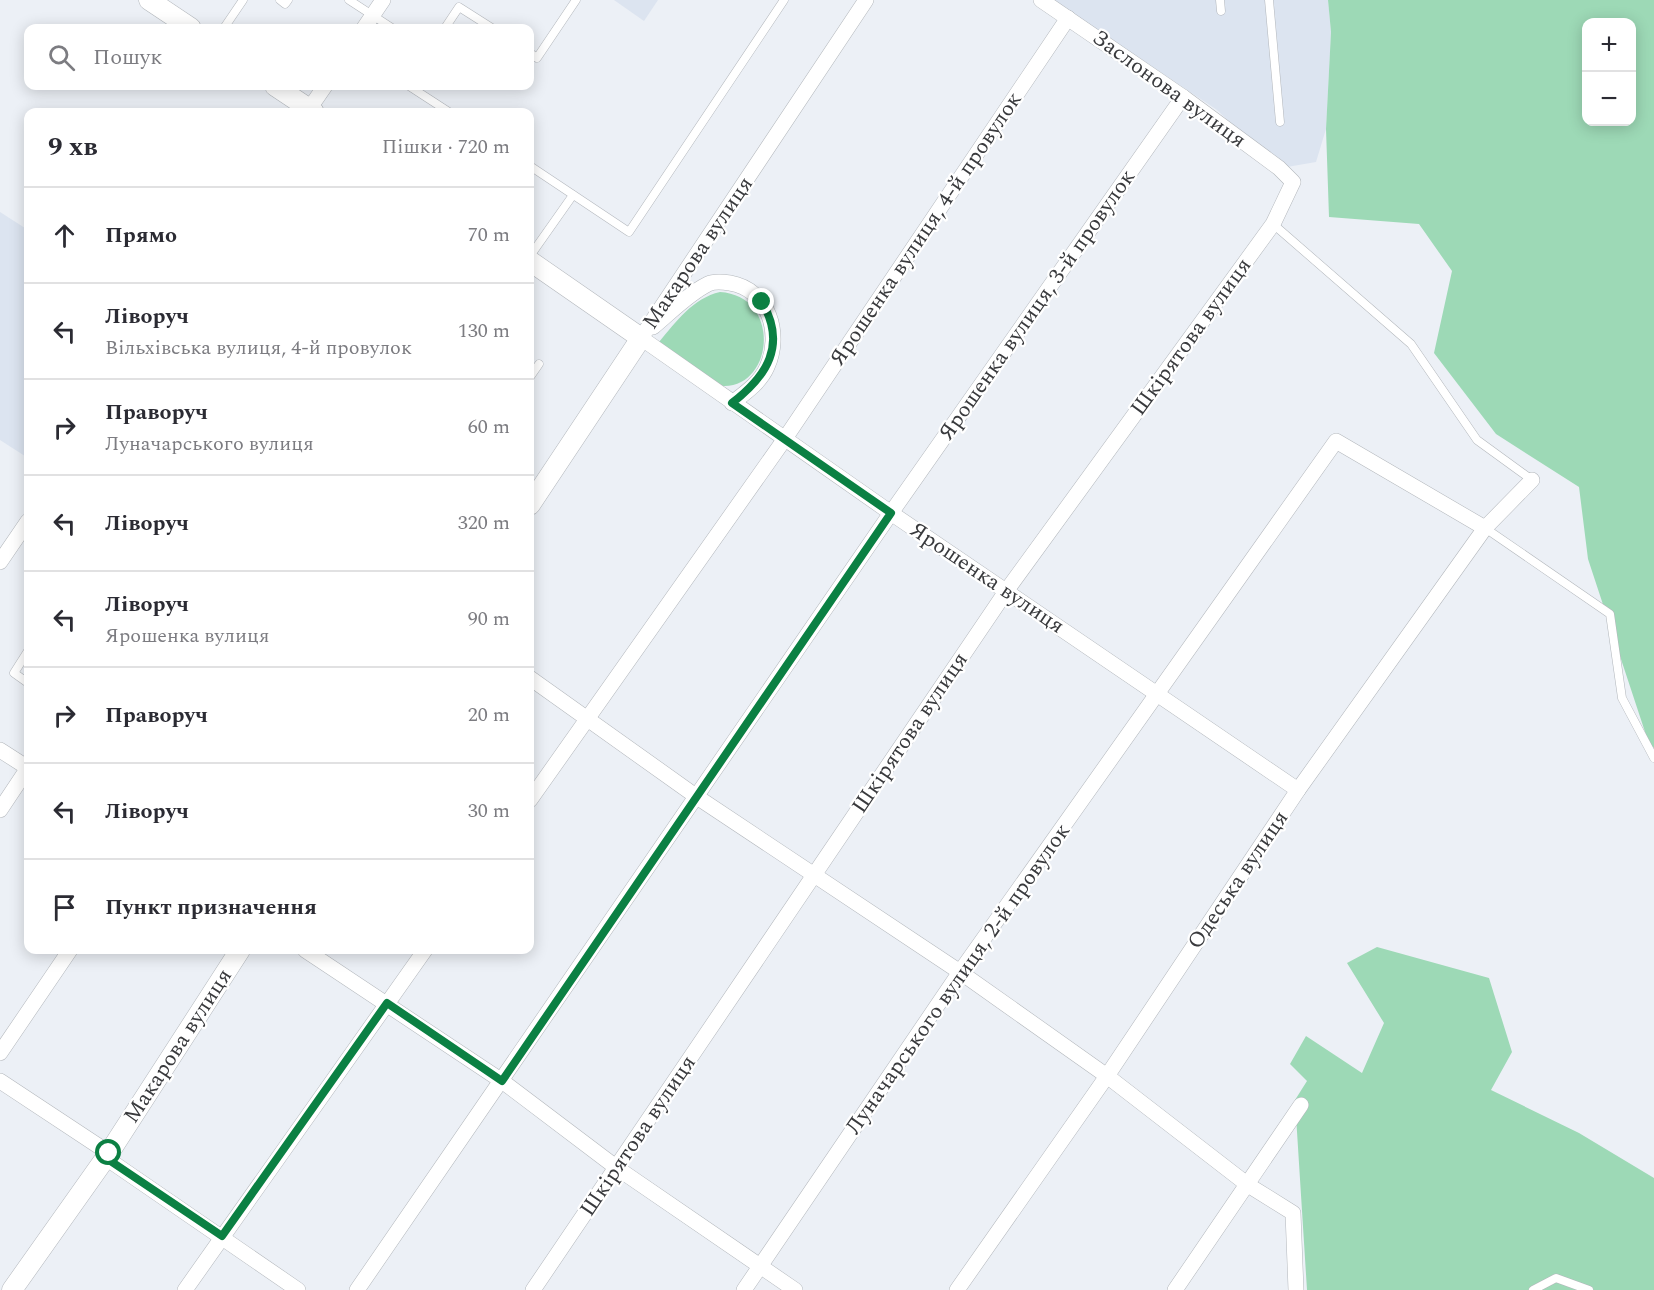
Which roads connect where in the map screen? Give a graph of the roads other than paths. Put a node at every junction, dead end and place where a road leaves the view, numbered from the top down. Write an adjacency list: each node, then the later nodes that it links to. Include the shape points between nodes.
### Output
1 (148, 0): 16 (street)
2 (243, 0): 17 (lane)
3 (280, 0): 4 (lane, via 285,4)
4 (288, 0)
5 (350, 0): 15 (lane)
6 (383, 0): 15 (street)
7 (576, 0): 20 (lane, via 537,58)
8 (784, 0): 31 (lane, via 629,232)
9 (866, 0): 35 (street, Макарова вулиця)
10 (1041, 0): 14 (street, Заслонова вулиця)
11 (1220, 0): 13 (lane)
12 (1269, 0): 28 (lane)
13 (1221, 11)
14 (1068, 18): 24 (street, Заслонова вулиця); 39 (street, Ярошенка вулиця, 4-й провулок)
15 (368, 22)
16 (184, 24)
17 (227, 24)
18 (448, 24): 19 (lane, via 459,7)
19 (486, 24)
20 (534, 56)
21 (280, 90): 25 (street)
22 (323, 90): 26 (street)
23 (415, 90): 27 (lane)
24 (1183, 97): 30 (street, Заслонова вулиця); 42 (street, Ярошенка вулиця, 3-й провулок)
25 (306, 108)
26 (312, 108)
27 (443, 108)
28 (1280, 122)
29 (534, 169): 31 (lane)
30 (1293, 182): 32 (street, Шкірятова вулиця)
31 (573, 195): 33 (lane)
32 (1273, 224): 40 (lane, via 1412,344 1477,440); 46 (street, Шкірятова вулиця)
33 (534, 250)
34 (534, 264): 35 (street, Ярошенка вулиця)
35 (640, 338): 38 (street, Ярошенка вулиця); 38 (street, via 709,284 737,284 752,292 770,315 772,347 760,379); 41 (street, Макарова вулиця)
36 (539, 364): 37 (lane)
37 (534, 371)
38 (732, 403): 39 (street, Ярошенка вулиця)
39 (784, 440): 42 (street, Ярошенка вулиця); 51 (street, Ярошенка вулиця, 4-й провулок)
40 (1532, 480): 44 (street, Одеська вулиця)
41 (534, 499)
42 (891, 513): 46 (street, Ярошенка вулиця); 58 (street, Ярошенка вулиця, 3-й провулок)
43 (24, 527): 45 (street)
44 (1485, 528): 50 (street, Луначарського вулиця, 2-й провулок, via 1336,441); 53 (lane, via 1610,614 1622,698); 56 (street, Одеська вулиця)
45 (0, 562)
46 (1007, 590): 50 (street, Ярошенка вулиця); 60 (street, Шкірятова вулиця)
47 (24, 657): 48 (lane, via 14,673)
48 (24, 680)
49 (534, 681): 51 (street)
50 (1157, 692): 56 (street, Ярошенка вулиця); 65 (street, Луначарського вулиця, 2-й провулок)
51 (588, 717): 57 (street, Ярошенка вулиця, 4-й провулок); 58 (street)
52 (0, 750): 54 (street)
53 (1654, 758)
54 (24, 765)
55 (24, 774): 59 (street)
56 (1298, 790): 68 (street, Одеська вулиця)
57 (534, 794)
58 (698, 797): 60 (street); 70 (street, Ярошенка вулиця, 3-й провулок)
59 (0, 810)
60 (814, 875): 65 (street); 73 (street, Шкірятова вулиця)
61 (67, 954): 67 (street)
62 (237, 954): 72 (street, Макарова вулиця)
63 (311, 954): 66 (street)
64 (422, 954): 66 (street)
65 (960, 972): 68 (street); 76 (street, Луначарського вулиця, 2-й провулок)
66 (387, 1003): 70 (street); 75 (street)
67 (0, 1053)
68 (1107, 1076): 74 (street); 84 (street, Одеська вулиця)
69 (0, 1081): 72 (street)
70 (502, 1081): 73 (street); 80 (street, Ярошенка вулиця, 3-й провулок)
71 (1300, 1105): 74 (street)
72 (107, 1156): 75 (street); 77 (street, Макарова вулиця)
73 (617, 1168): 76 (street); 81 (street, Шкірятова вулиця)
74 (1248, 1185): 85 (street); 86 (street, via 1293,1213)
75 (222, 1236): 78 (street); 79 (street)
76 (760, 1267): 82 (street, Луначарського вулиця, 2-й провулок); 83 (street)
77 (12, 1290)
78 (185, 1290)
79 (298, 1290)
80 (357, 1290)
81 (533, 1290)
82 (744, 1290)
83 (795, 1290)
84 (957, 1290)
85 (1175, 1290)
86 (1296, 1290)
87 (1533, 1290): 88 (lane, via 1556,1278)
88 (1589, 1290)

